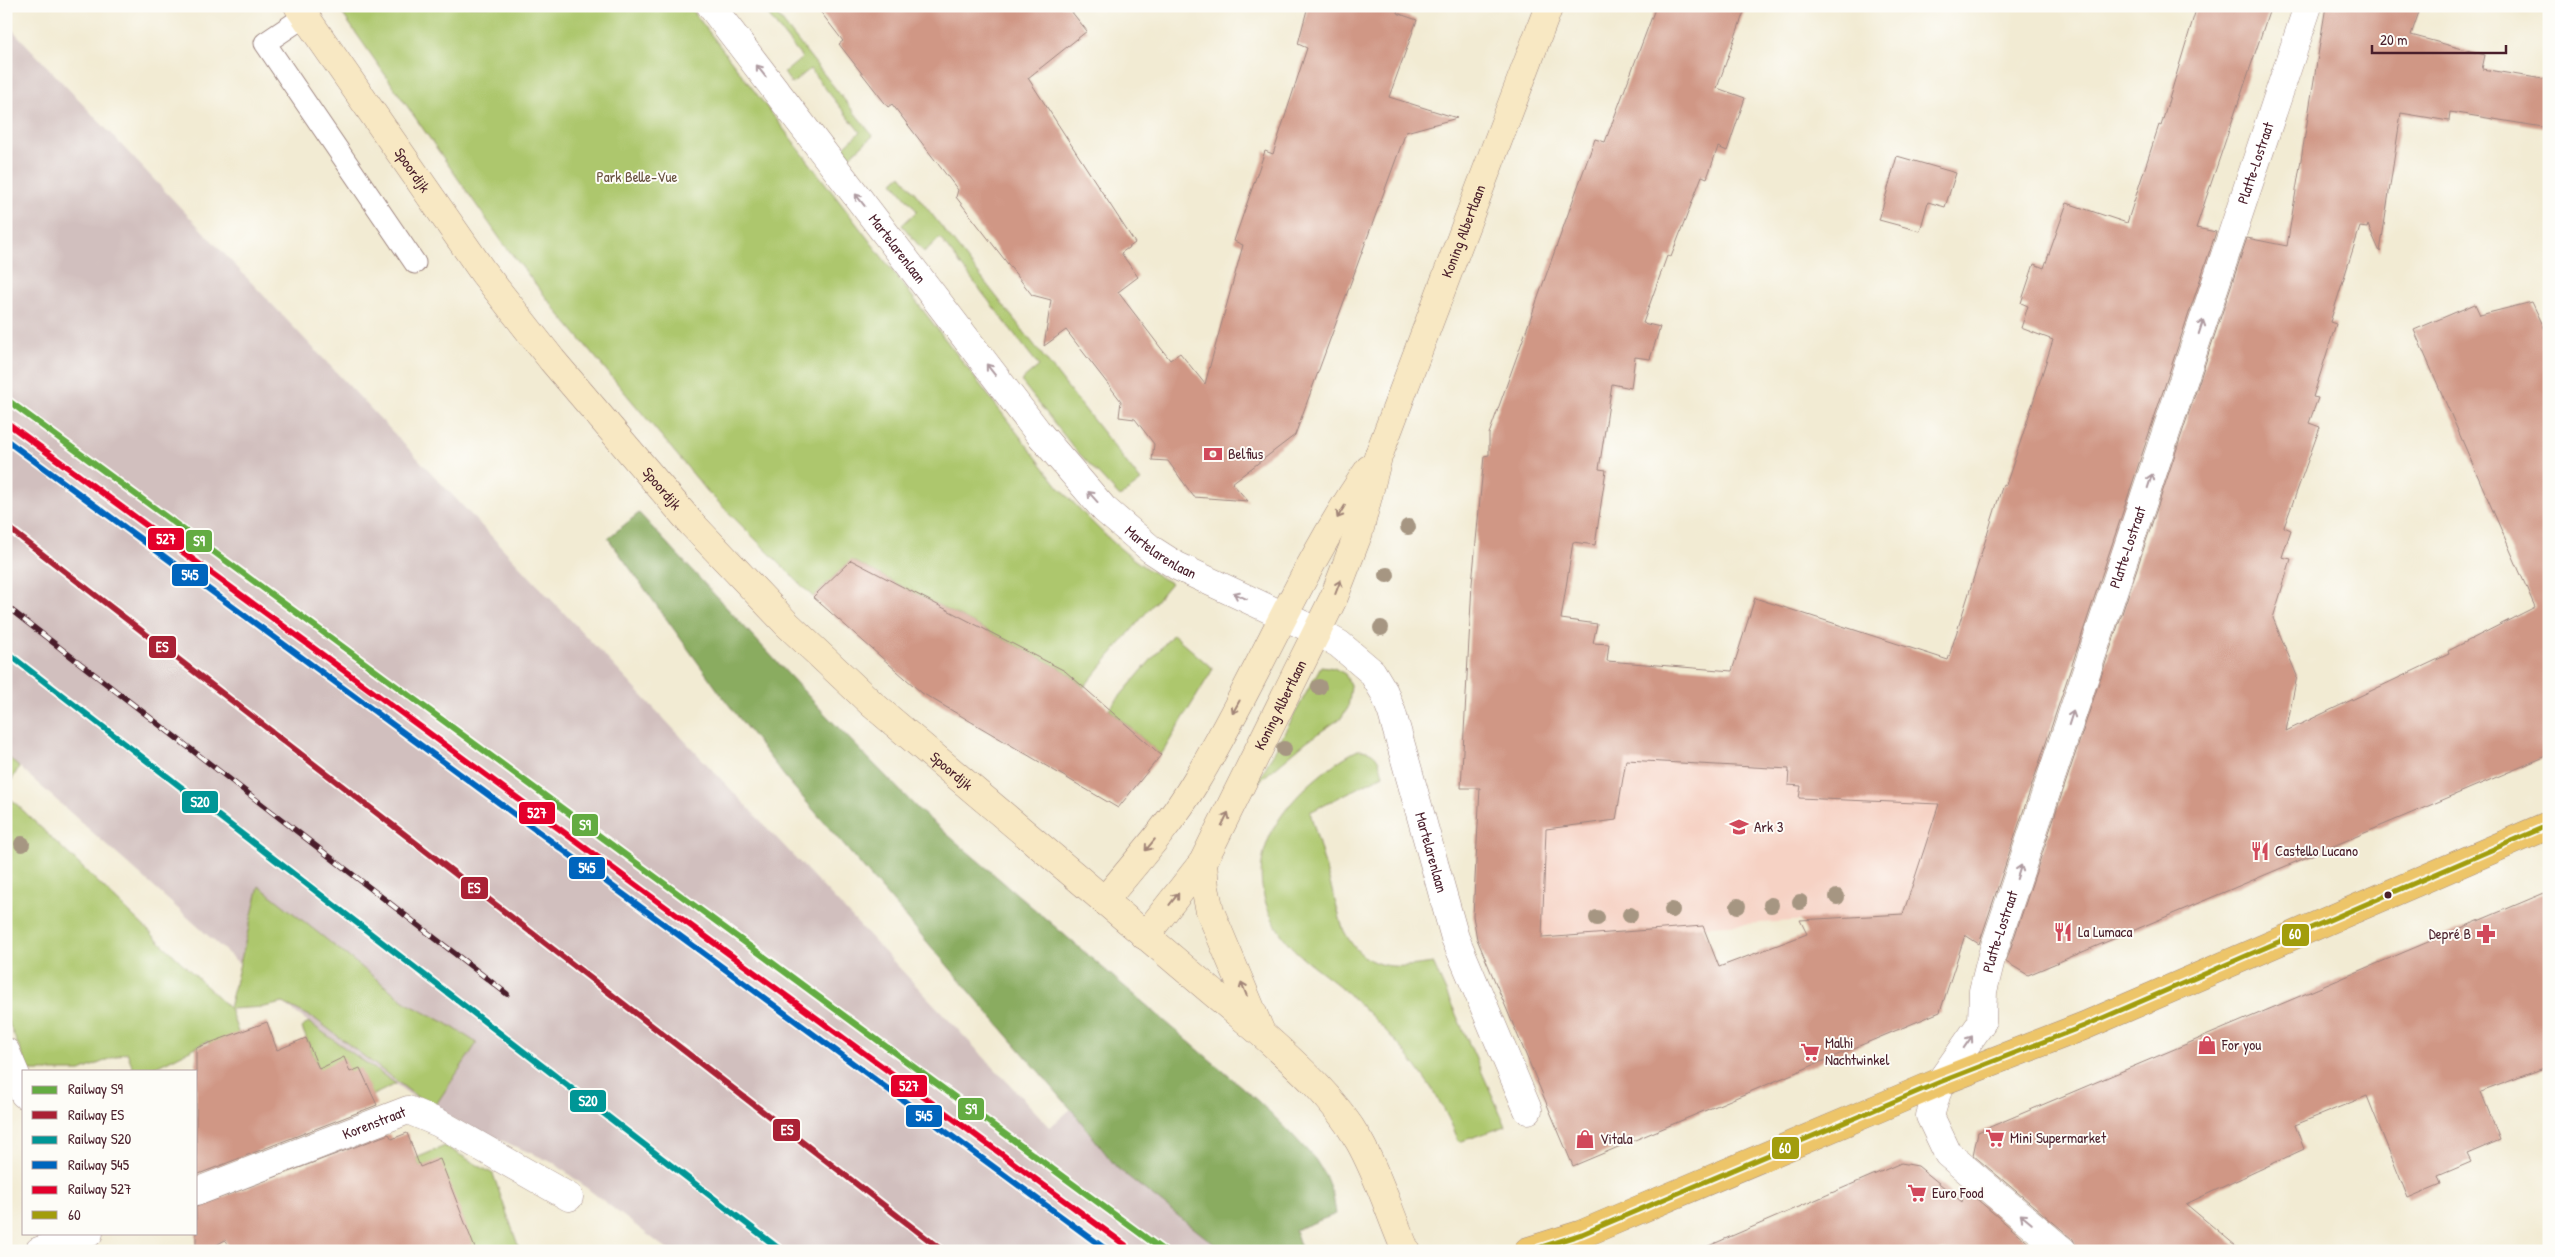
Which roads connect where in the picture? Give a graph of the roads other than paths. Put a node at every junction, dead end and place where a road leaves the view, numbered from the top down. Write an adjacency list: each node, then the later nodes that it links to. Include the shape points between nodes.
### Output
1 (711, 6): 7 (street, Martelarenlaan, one-way to 1, via 1177,566 1140,541 1104,509 1037,431)
2 (1549, 6): 6 (street, Koning Albertlaan)
3 (2308, 6): 15 (street, Platte-Lostraat, one-way to 3, via 1982,1022 1983,991 1995,946)
4 (301, 11): 5 (lane, via 265,44); 11 (street, Spoordijk, via 483,272 552,360 691,523 826,661 936,760)
5 (415, 263)
6 (1378, 457): 7 (street, Koning Albertlaan, one-way to 7, via 1333,526); 8 (street, Koning Albertlaan, one-way to 6, via 1334,597 1359,532)
7 (1284, 616): 8 (street, Martelarenlaan); 11 (street, Koning Albertlaan, one-way to 11, via 1196,781 1167,825)
8 (1316, 631): 10 (street, Koning Albertlaan, one-way to 8); 17 (street, Martelarenlaan, via 1356,657 1372,672 1384,692 1455,938)
9 (2549, 826): 15 (main road, via 2096,1021)
10 (1203, 862): 12 (street, Koning Albertlaan, one-way to 10); 13 (street, one-way to 10, via 1210,911)
11 (1104, 901): 12 (street)
12 (1145, 936): 13 (street)
13 (1262, 1034): 22 (street, via 1305,1073 1338,1110 1359,1141)
14 (6, 1052): 16 (street)
15 (1940, 1082): 23 (main road, via 1582,1234); 24 (street, Platte-Lostraat, one-way to 15, via 1948,1154 1930,1116)
16 (22, 1089)
17 (1528, 1110)
18 (198, 1191): 19 (street, Korenstraat, via 408,1110 439,1123)
19 (569, 1197)
20 (85, 1238): 21 (street)
21 (39, 1251)
22 (1406, 1251)
23 (1528, 1251)
24 (2063, 1251)

